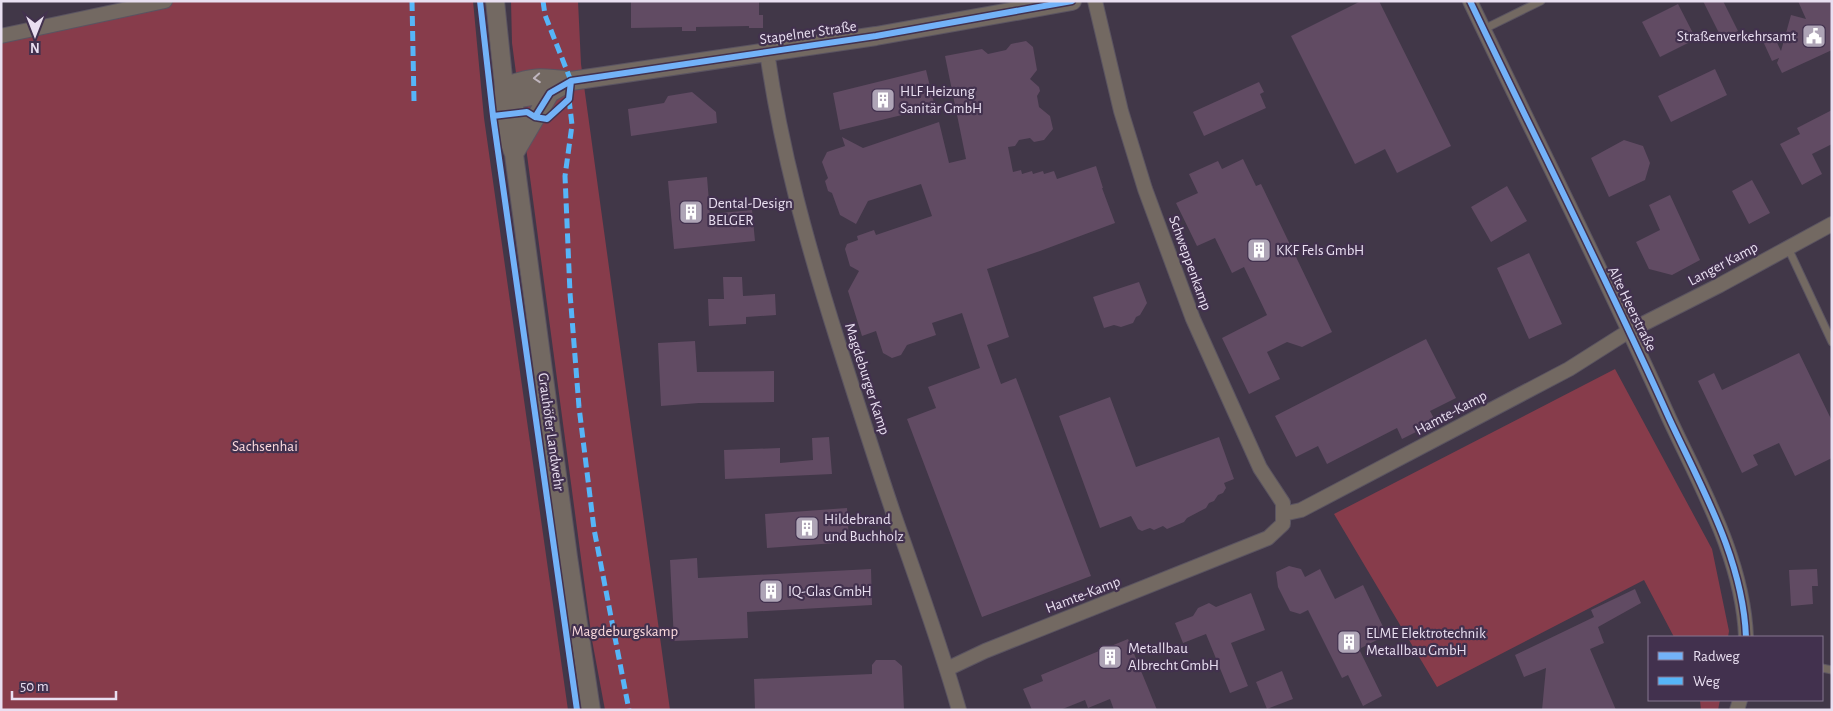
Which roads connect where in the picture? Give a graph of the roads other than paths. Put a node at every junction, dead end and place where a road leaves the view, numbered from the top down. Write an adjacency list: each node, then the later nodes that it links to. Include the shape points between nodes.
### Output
1 (165, 1): 8 (street)
2 (495, 1): 11 (street, Grauhöfer Landwehr)
3 (1072, 1): 9 (street, Stapelner Straße)
4 (1095, 1): 18 (street, Schweppenkamp, via 1121,111 1148,198 1193,319 1260,468 1283,503)
5 (1470, 1): 7 (street, Alte Heerstraße)
6 (1541, 1): 7 (lane)
7 (1484, 29): 16 (street, Alte Heerstraße)
8 (1, 36)
9 (767, 52): 10 (street, Stapelner Straße); 20 (street, Magdeburger Kamp, via 797,206 887,495)
10 (571, 81): 11 (street, Stapelner Straße, one-way to 11, via 524,79); 12 (street, Stapelner Straße)
11 (504, 87): 12 (street, Stapelner Straße, via 521,98); 13 (street, Grauhöfer Landwehr, via 502,115)
12 (550, 93): 13 (street)
13 (514, 154): 21 (street, Grauhöfer Landwehr)
14 (1832, 224): 15 (street, Langer Kamp)
15 (1788, 248): 16 (street, Langer Kamp); 17 (lane)
16 (1629, 331): 18 (street, Hamte-Kamp, via 1569,369); 19 (street, Alte Heerstraße, via 1731,558 1741,594)
17 (1832, 342)
18 (1283, 519): 20 (street, Hamte-Kamp, via 1268,538)
19 (1746, 636)
20 (947, 668): 22 (street, Magdeburger Kamp)
21 (591, 710)
22 (959, 710)

